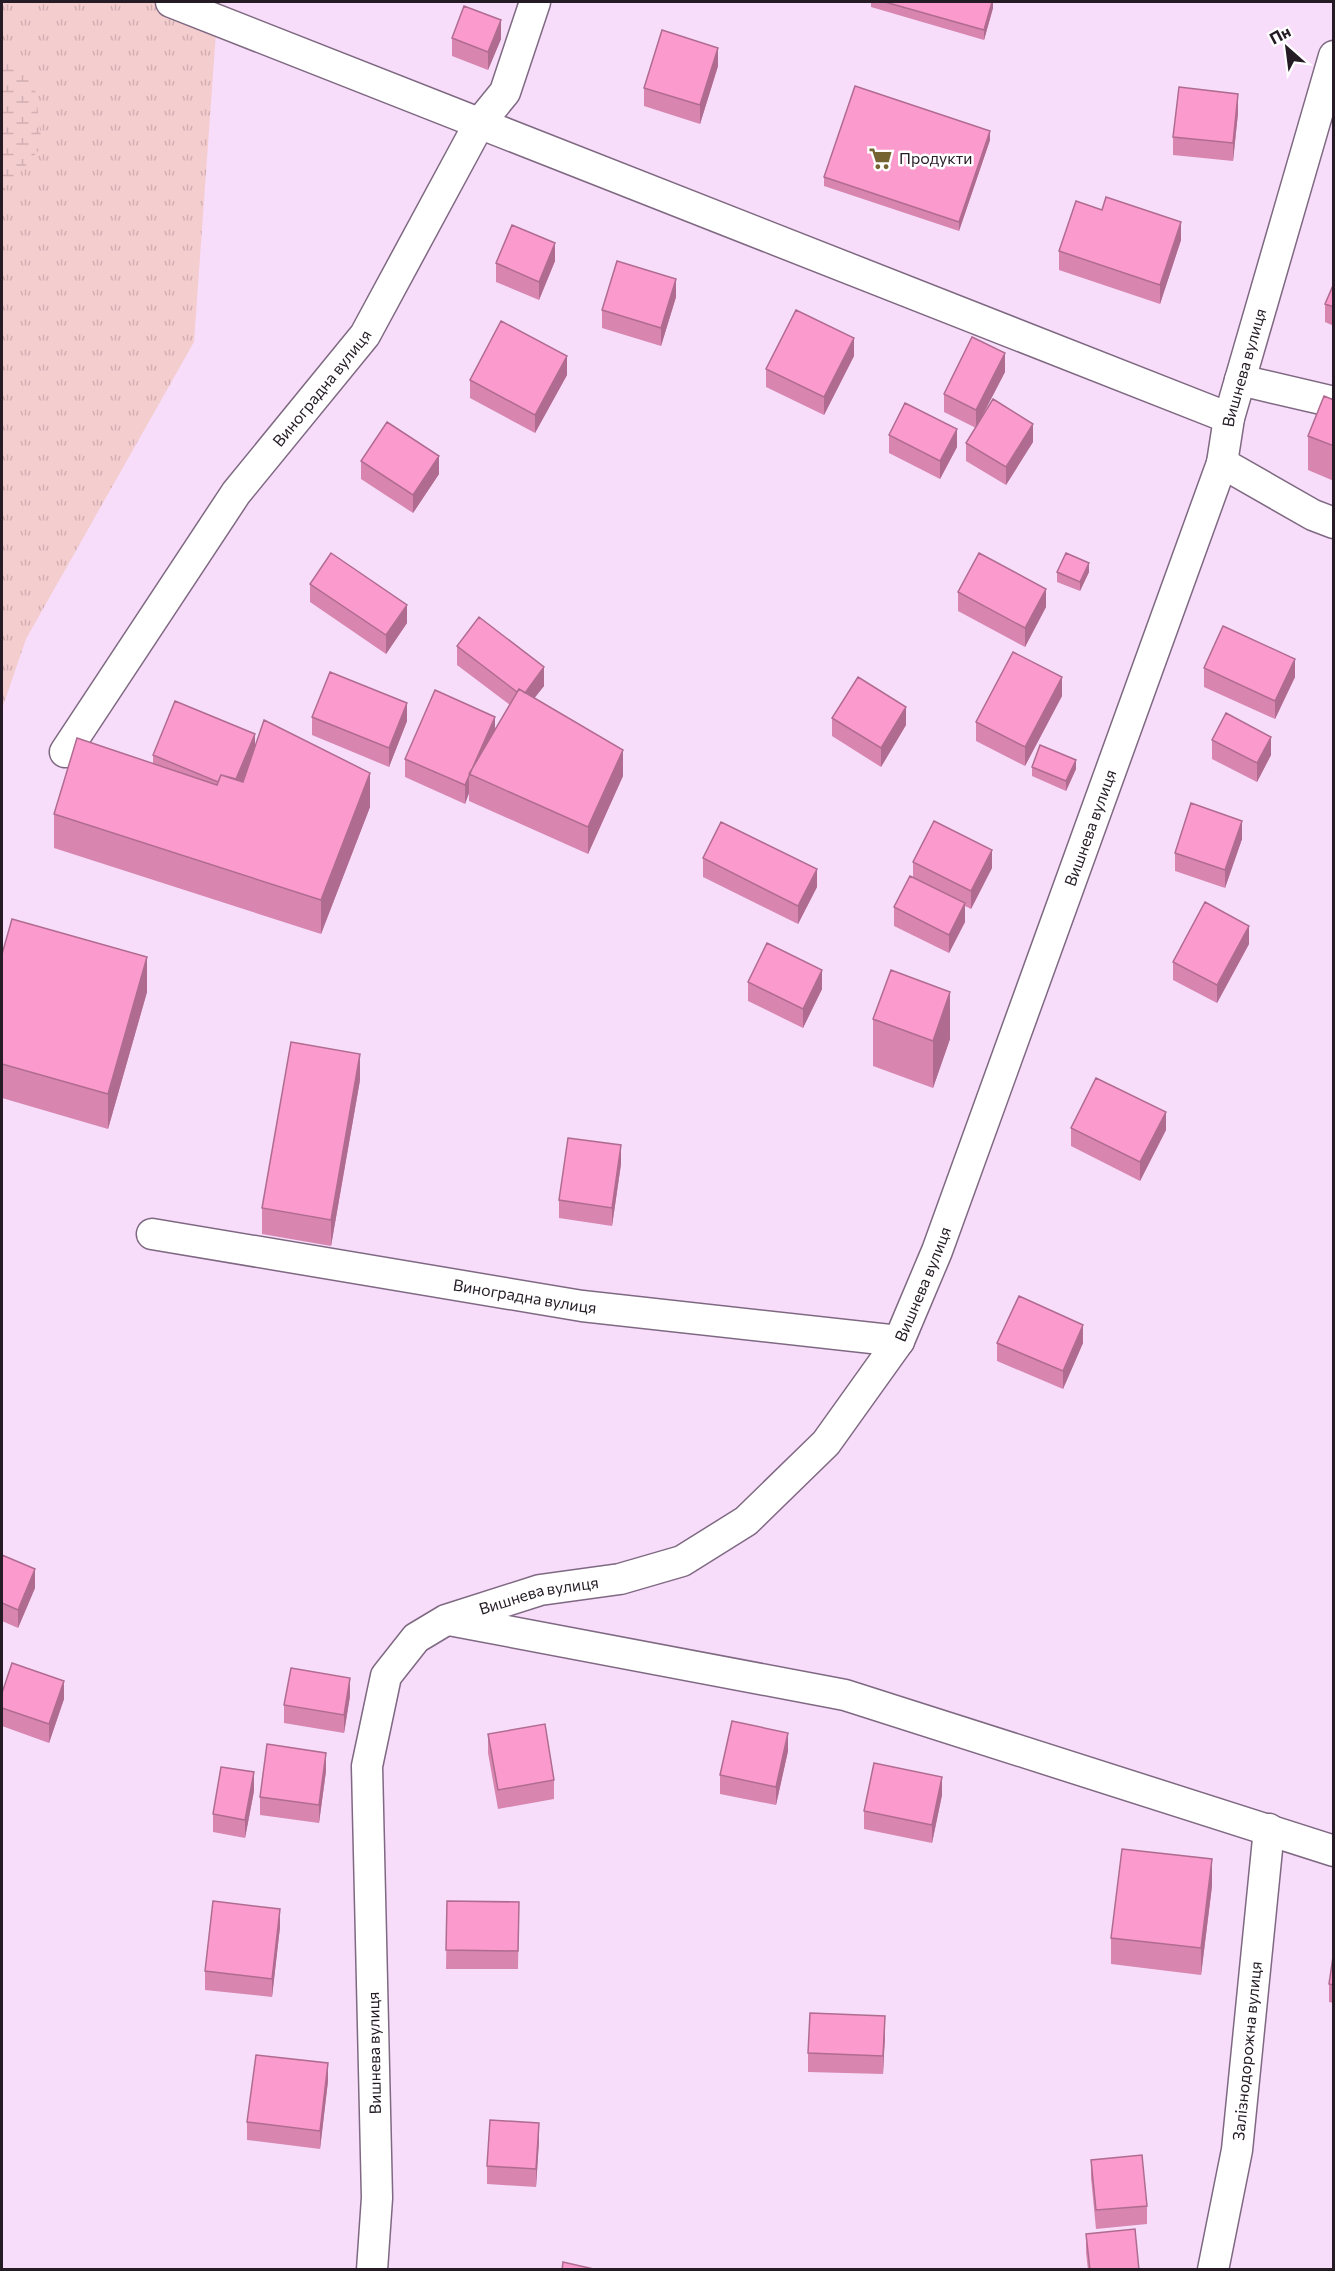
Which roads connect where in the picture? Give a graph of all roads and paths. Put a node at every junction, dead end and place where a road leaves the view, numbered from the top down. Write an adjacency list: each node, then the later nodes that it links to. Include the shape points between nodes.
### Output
1 (171, 2): 4 (street)
2 (535, 2): 4 (street, Виноградна вулиця, via 505,92)
3 (1334, 56): 5 (street, Вишнева вулиця)
4 (479, 124): 7 (street); 10 (street, Виноградна вулиця, via 365,335 236,493)
5 (1240, 380): 6 (street); 7 (street, Вишнева вулиця)
6 (1334, 402)
7 (1229, 418): 8 (street, Вишнева вулиця)
8 (1222, 463): 9 (street); 12 (street, Вишнева вулиця, via 937,1251)
9 (1334, 523)
10 (65, 752)
11 (152, 1234): 12 (street, Виноградна вулиця, via 582,1306)
12 (899, 1341): 13 (street, Вишнева вулиця, via 826,1443 746,1521 682,1561 620,1579 540,1590)
13 (446, 1620): 14 (street, via 845,1695); 16 (street, Вишнева вулиця, via 416,1638 386,1676 367,1766 377,2198)
14 (1269, 1829): 15 (street); 17 (street, Залізнодорожна вулиця, via 1238,2150)
15 (1334, 1851)
16 (372, 2270)
17 (1213, 2270)

